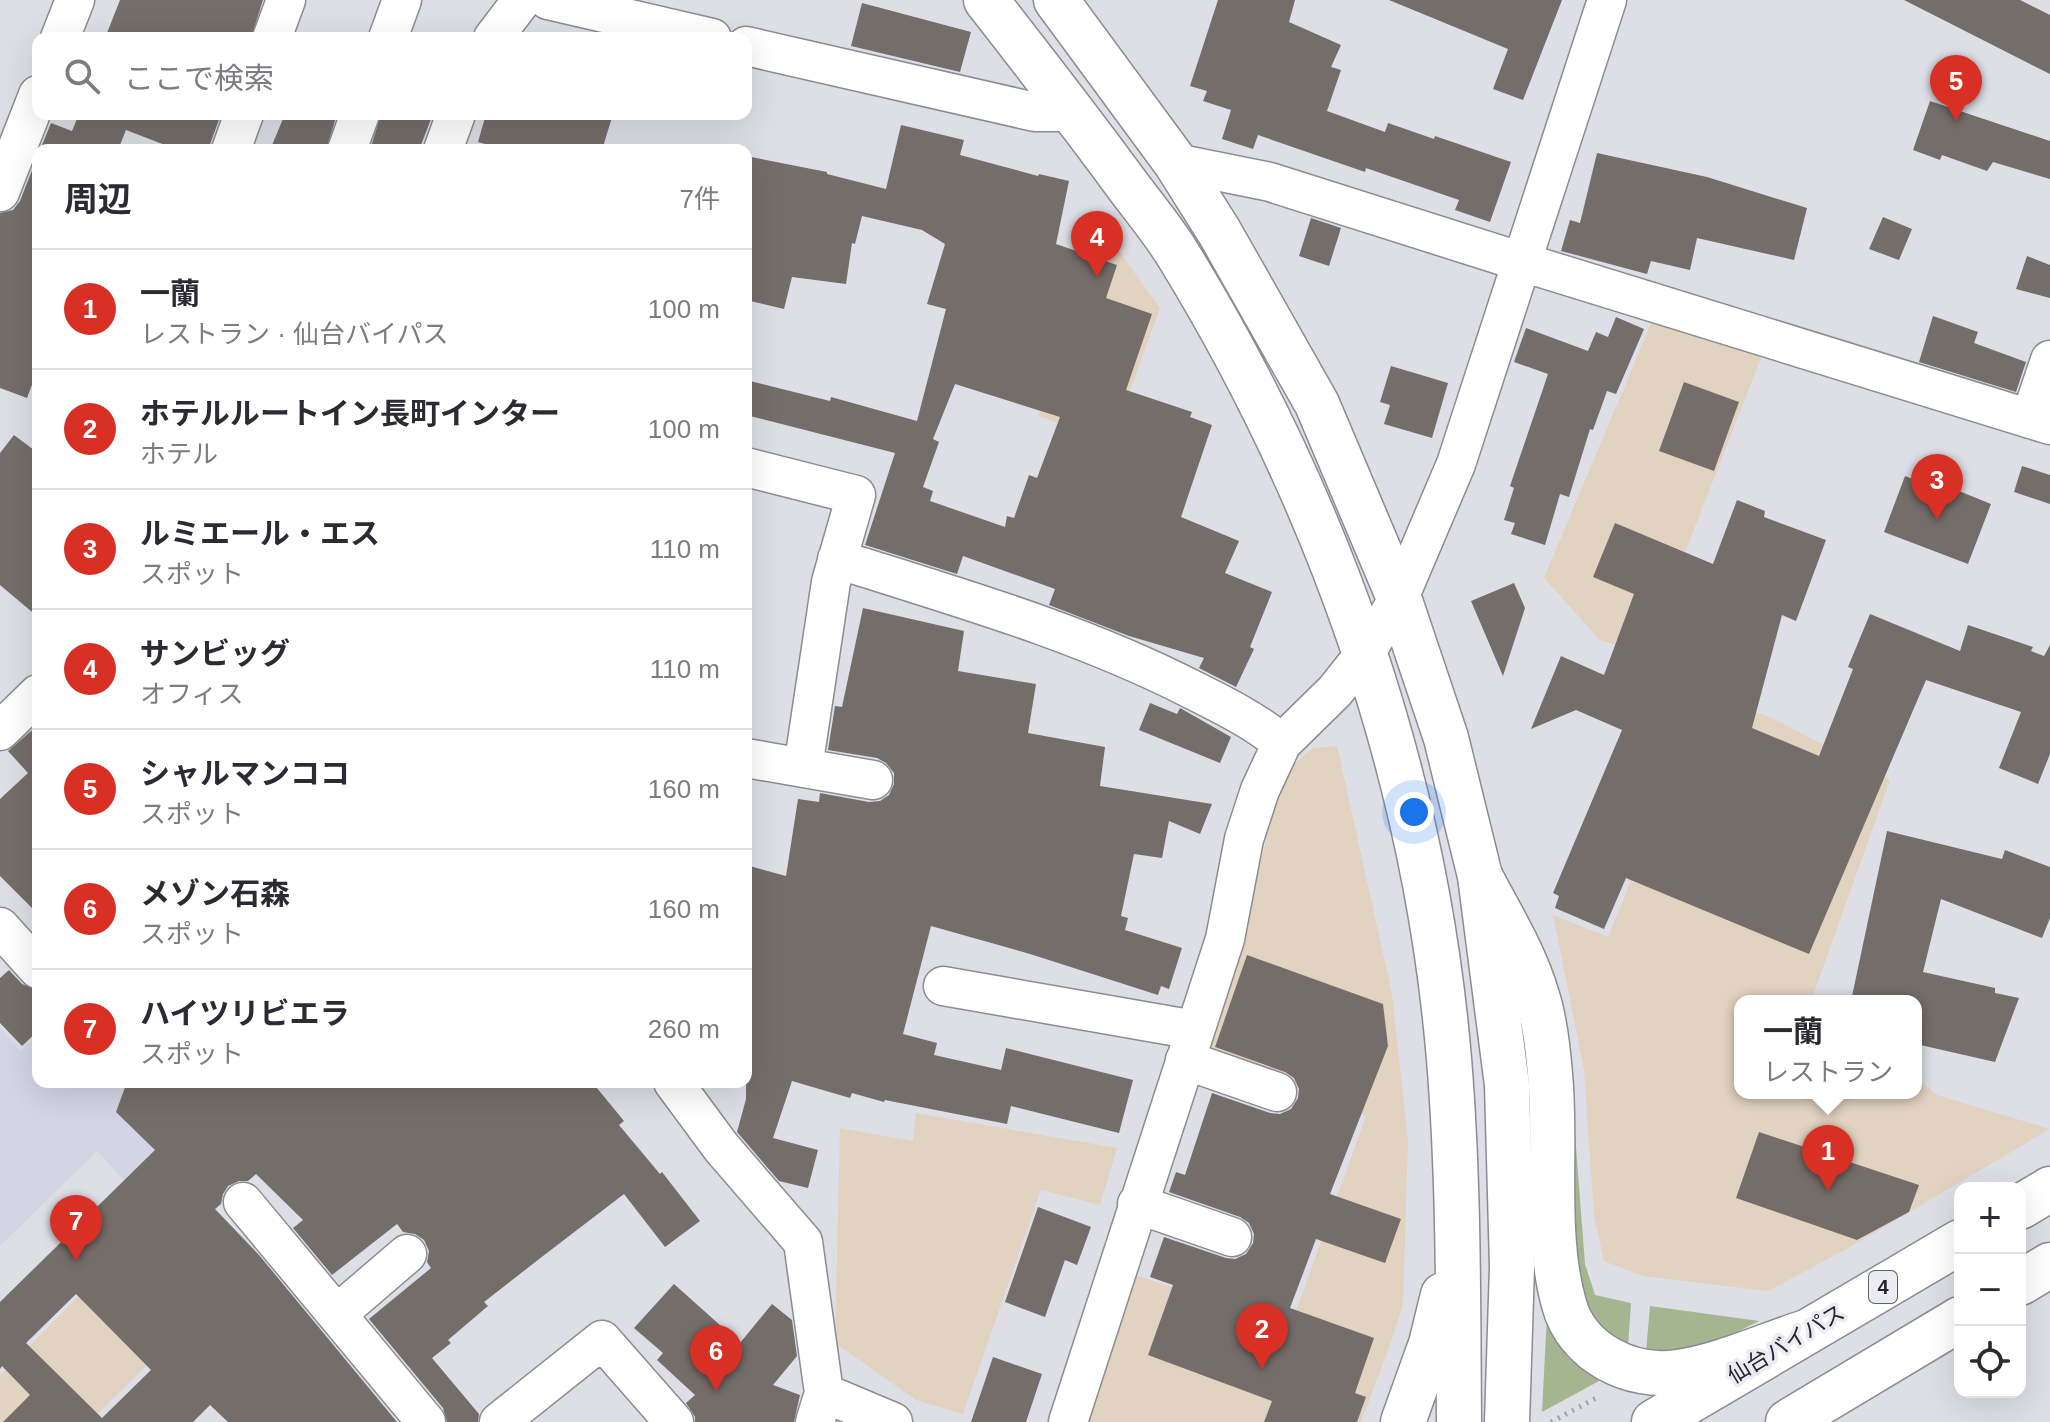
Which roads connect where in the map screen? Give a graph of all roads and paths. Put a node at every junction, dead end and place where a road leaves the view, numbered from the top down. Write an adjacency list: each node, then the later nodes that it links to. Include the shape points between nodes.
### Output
1 (75, 0): 9 (street)
2 (286, 0): 10 (street)
3 (402, 0): 11 (street)
4 (522, 0): 12 (street)
5 (548, 0): 13 (street)
6 (986, 0): 16 (main road)
7 (1056, 0): 23 (main road)
8 (1607, 0): 25 (street)
9 (62, 32)
10 (274, 32)
11 (390, 32)
12 (498, 32)
13 (686, 32)
14 (752, 47): 16 (street, via 1035,112)
15 (32, 110): 24 (street)
16 (1073, 112): 31 (main road, via 1175,251 1239,362 1288,456)
17 (242, 120): 20 (street)
18 (358, 120): 21 (street)
19 (454, 120): 22 (street)
20 (233, 144)
21 (349, 144)
22 (445, 144)
23 (1176, 163): 25 (street, via 1270,182); 30 (main road, via 1317,404)
24 (0, 192)
25 (1522, 262): 27 (street); 30 (street, via 1456,464)
26 (2050, 360): 27 (street)
27 (2040, 422)
28 (752, 469): 29 (street, via 856,495)
29 (837, 559): 34 (street, via 998,610 1144,665 1260,724); 36 (street)
30 (1399, 598): 31 (street); 38 (main road, via 1446,738)
31 (1366, 652): 34 (street); 49 (main road, via 1426,887 1449,1057)
32 (32, 700): 33 (street)
33 (0, 731)
34 (1282, 743): 42 (street, via 1244,839 1225,939)
35 (752, 759): 36 (street)
36 (803, 768): 37 (street)
37 (873, 780)
38 (1480, 876): 57 (main road, via 1538,999 1550,1074 1555,1263 1564,1307 1576,1328 1605,1358 1651,1374 1693,1368); 68 (main road, via 1507,1085 1512,1267)
39 (0, 927): 40 (street)
40 (32, 962)
41 (943, 986): 42 (street)
42 (1190, 1045): 44 (street); 48 (street)
43 (677, 1088): 59 (street, via 803,1242)
44 (1277, 1092)
45 (2050, 1189): 47 (main road)
46 (243, 1202): 55 (street)
47 (2026, 1203)
48 (1137, 1204): 50 (street); 65 (street)
49 (1458, 1236): 66 (main road, via 1431,1344); 67 (main road)
50 (1232, 1237)
51 (1954, 1246): 57 (main road, 仙台バイパス / 4)
52 (407, 1254): 55 (street)
53 (2050, 1265): 54 (main road)
54 (2026, 1279)
55 (337, 1314): 61 (street)
56 (1954, 1323): 60 (main road)
57 (1806, 1332): 70 (main road, 仙台バイパス / 4)
58 (1604, 1394): 69 (path)
59 (820, 1408): 64 (street)
60 (1792, 1420)
61 (426, 1422)
62 (499, 1422): 63 (street, via 602,1340)
63 (674, 1422)
64 (893, 1422)
65 (1068, 1422)
66 (1403, 1422)
67 (1459, 1422)
68 (1507, 1422)
69 (1551, 1422)
70 (1654, 1422)

